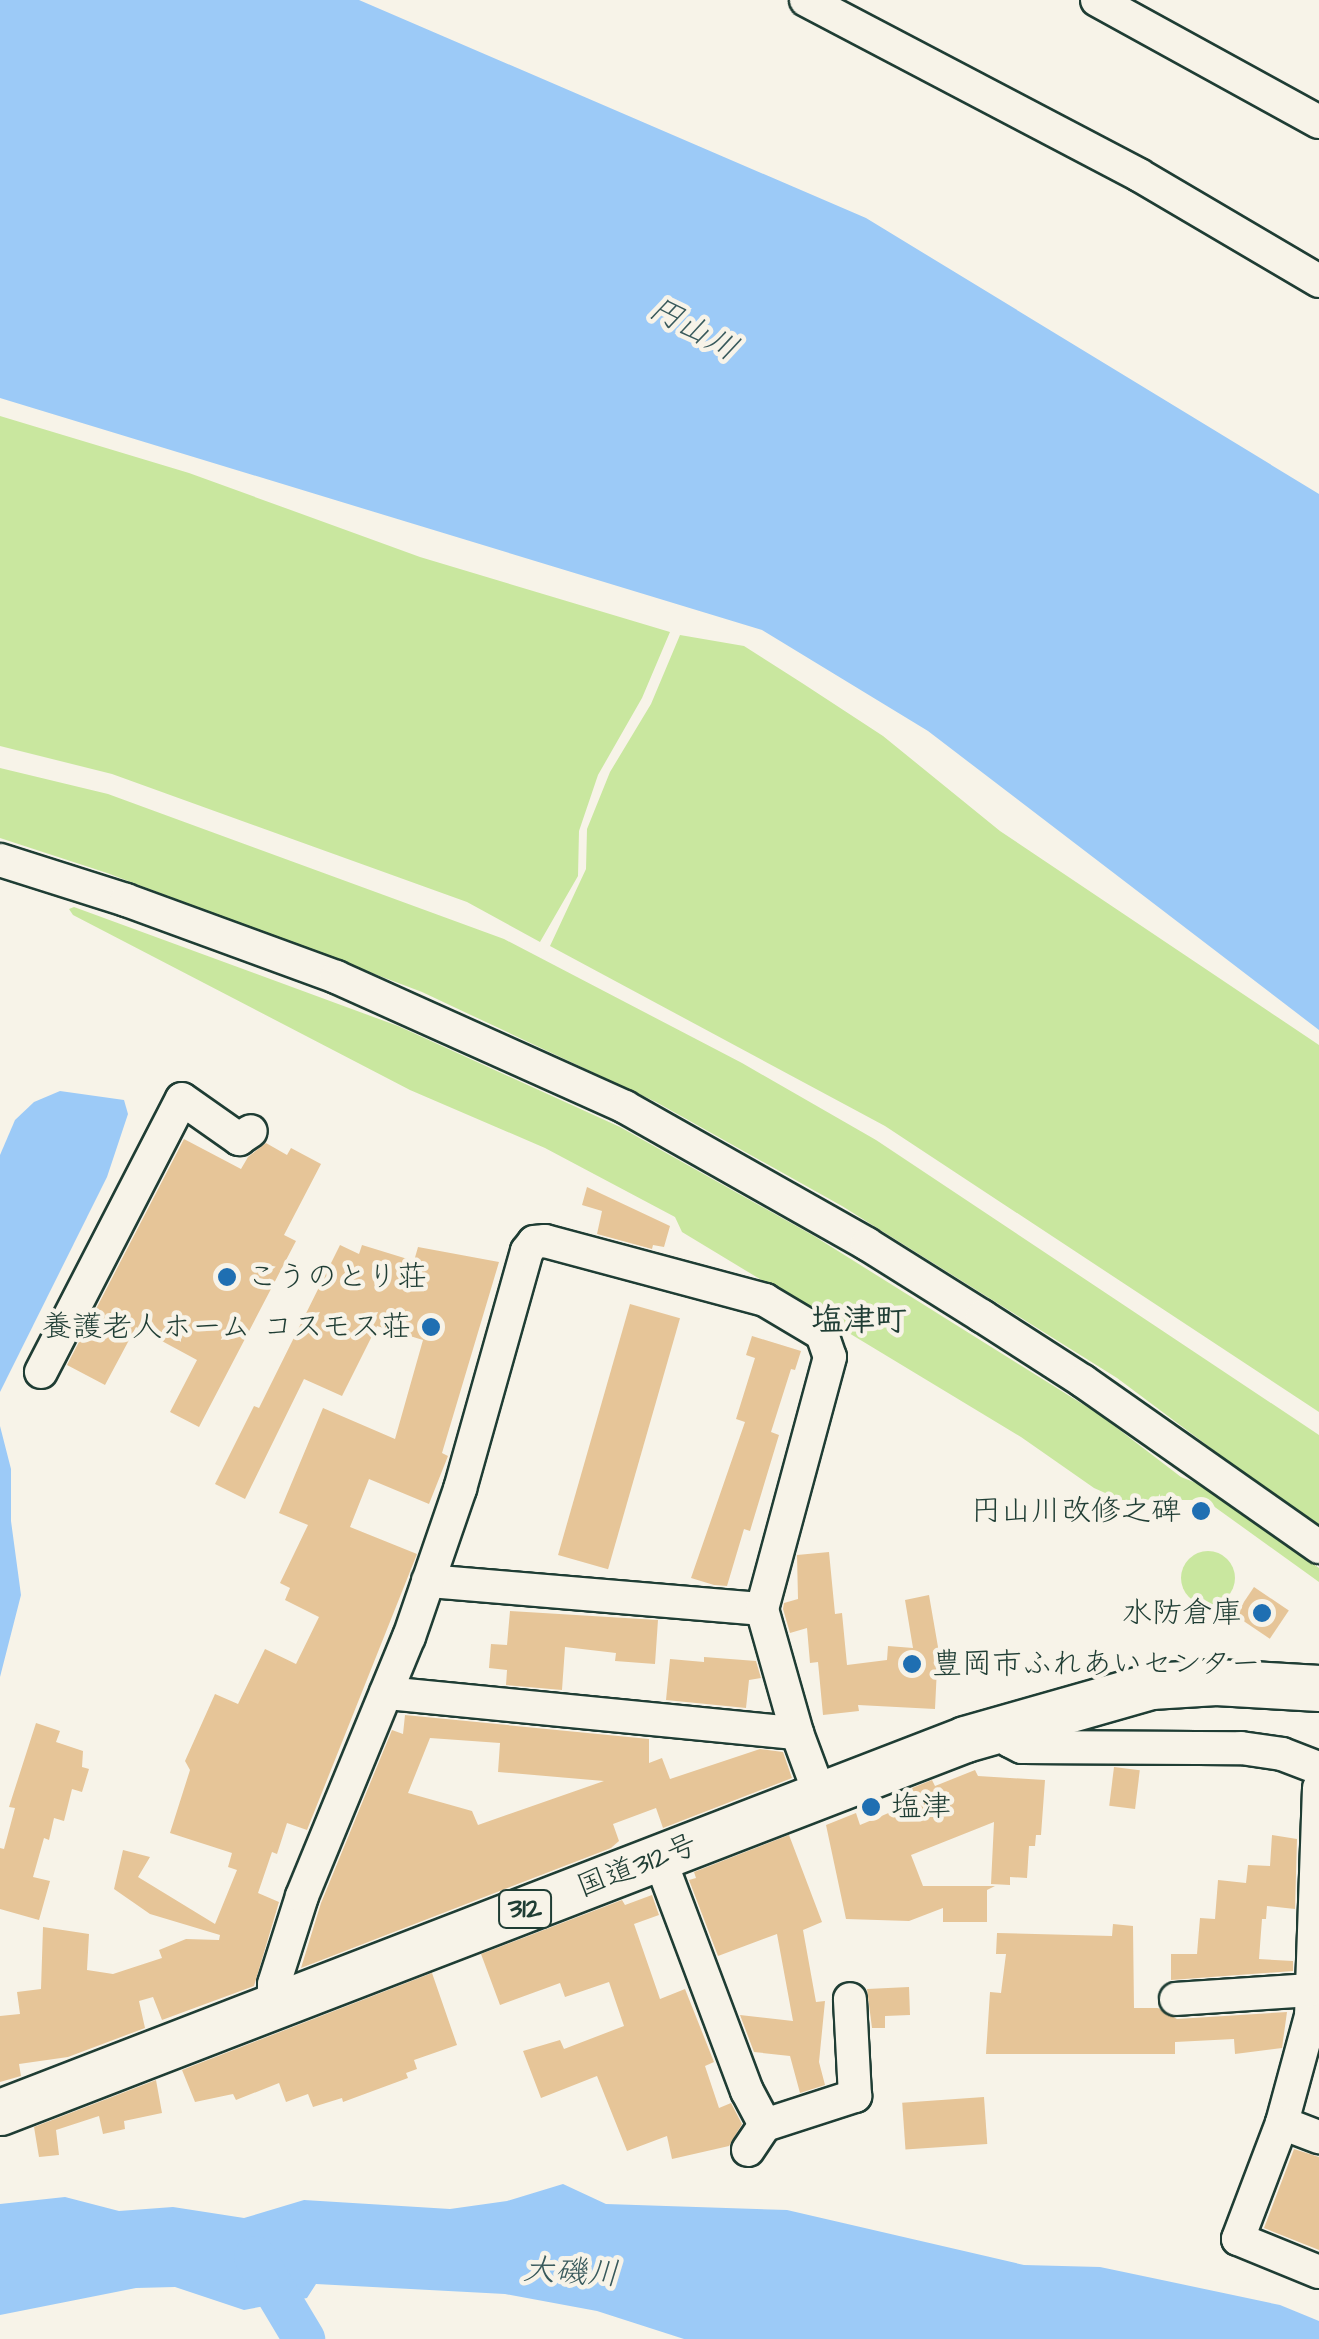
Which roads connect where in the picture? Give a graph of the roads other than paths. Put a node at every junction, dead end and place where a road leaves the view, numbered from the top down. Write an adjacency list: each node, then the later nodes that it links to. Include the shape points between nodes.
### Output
1 (806, 0): 4 (street, via 1139,175)
2 (1096, 0): 3 (street)
3 (1319, 122)
4 (1319, 281)
5 (0, 860): 8 (street, via 336,977 624,1107 982,1316)
6 (251, 1131): 7 (street, via 239,1140 182,1099)
7 (41, 1372)
8 (1319, 1547)
9 (428, 1581): 10 (street); 10 (street, via 527,1252 545,1241 765,1300 822,1334 830,1357); 12 (street)
10 (762, 1610): 16 (street)
11 (1319, 1688): 14 (highway, 国道312号 / 312, via 1184,1682)
12 (386, 1693): 16 (street); 23 (street, via 302,1896 274,1984)
13 (1319, 1709): 14 (highway, 国道312号 / 312, via 1213,1700)
14 (1052, 1712): 15 (highway, 国道312号 / 312)
15 (1004, 1727): 17 (street, via 1022,1747 1241,1748); 19 (highway, 国道312号 / 312)
16 (796, 1734): 19 (street)
17 (1319, 1768)
18 (1319, 1788): 24 (street)
19 (820, 1794): 20 (highway, 国道312号 / 312)
20 (659, 1857): 21 (street, via 747,2091 756,2137 856,2096); 23 (highway, 国道312号 / 312)
21 (850, 1999)
22 (1176, 1999): 24 (street)
23 (274, 2006): 25 (highway, 国道312号 / 312)
24 (1313, 2008): 26 (street)
25 (0, 2112)
26 (1282, 2123): 27 (street); 28 (street, via 1238,2239)
27 (1319, 2138)
28 (1319, 2272)

